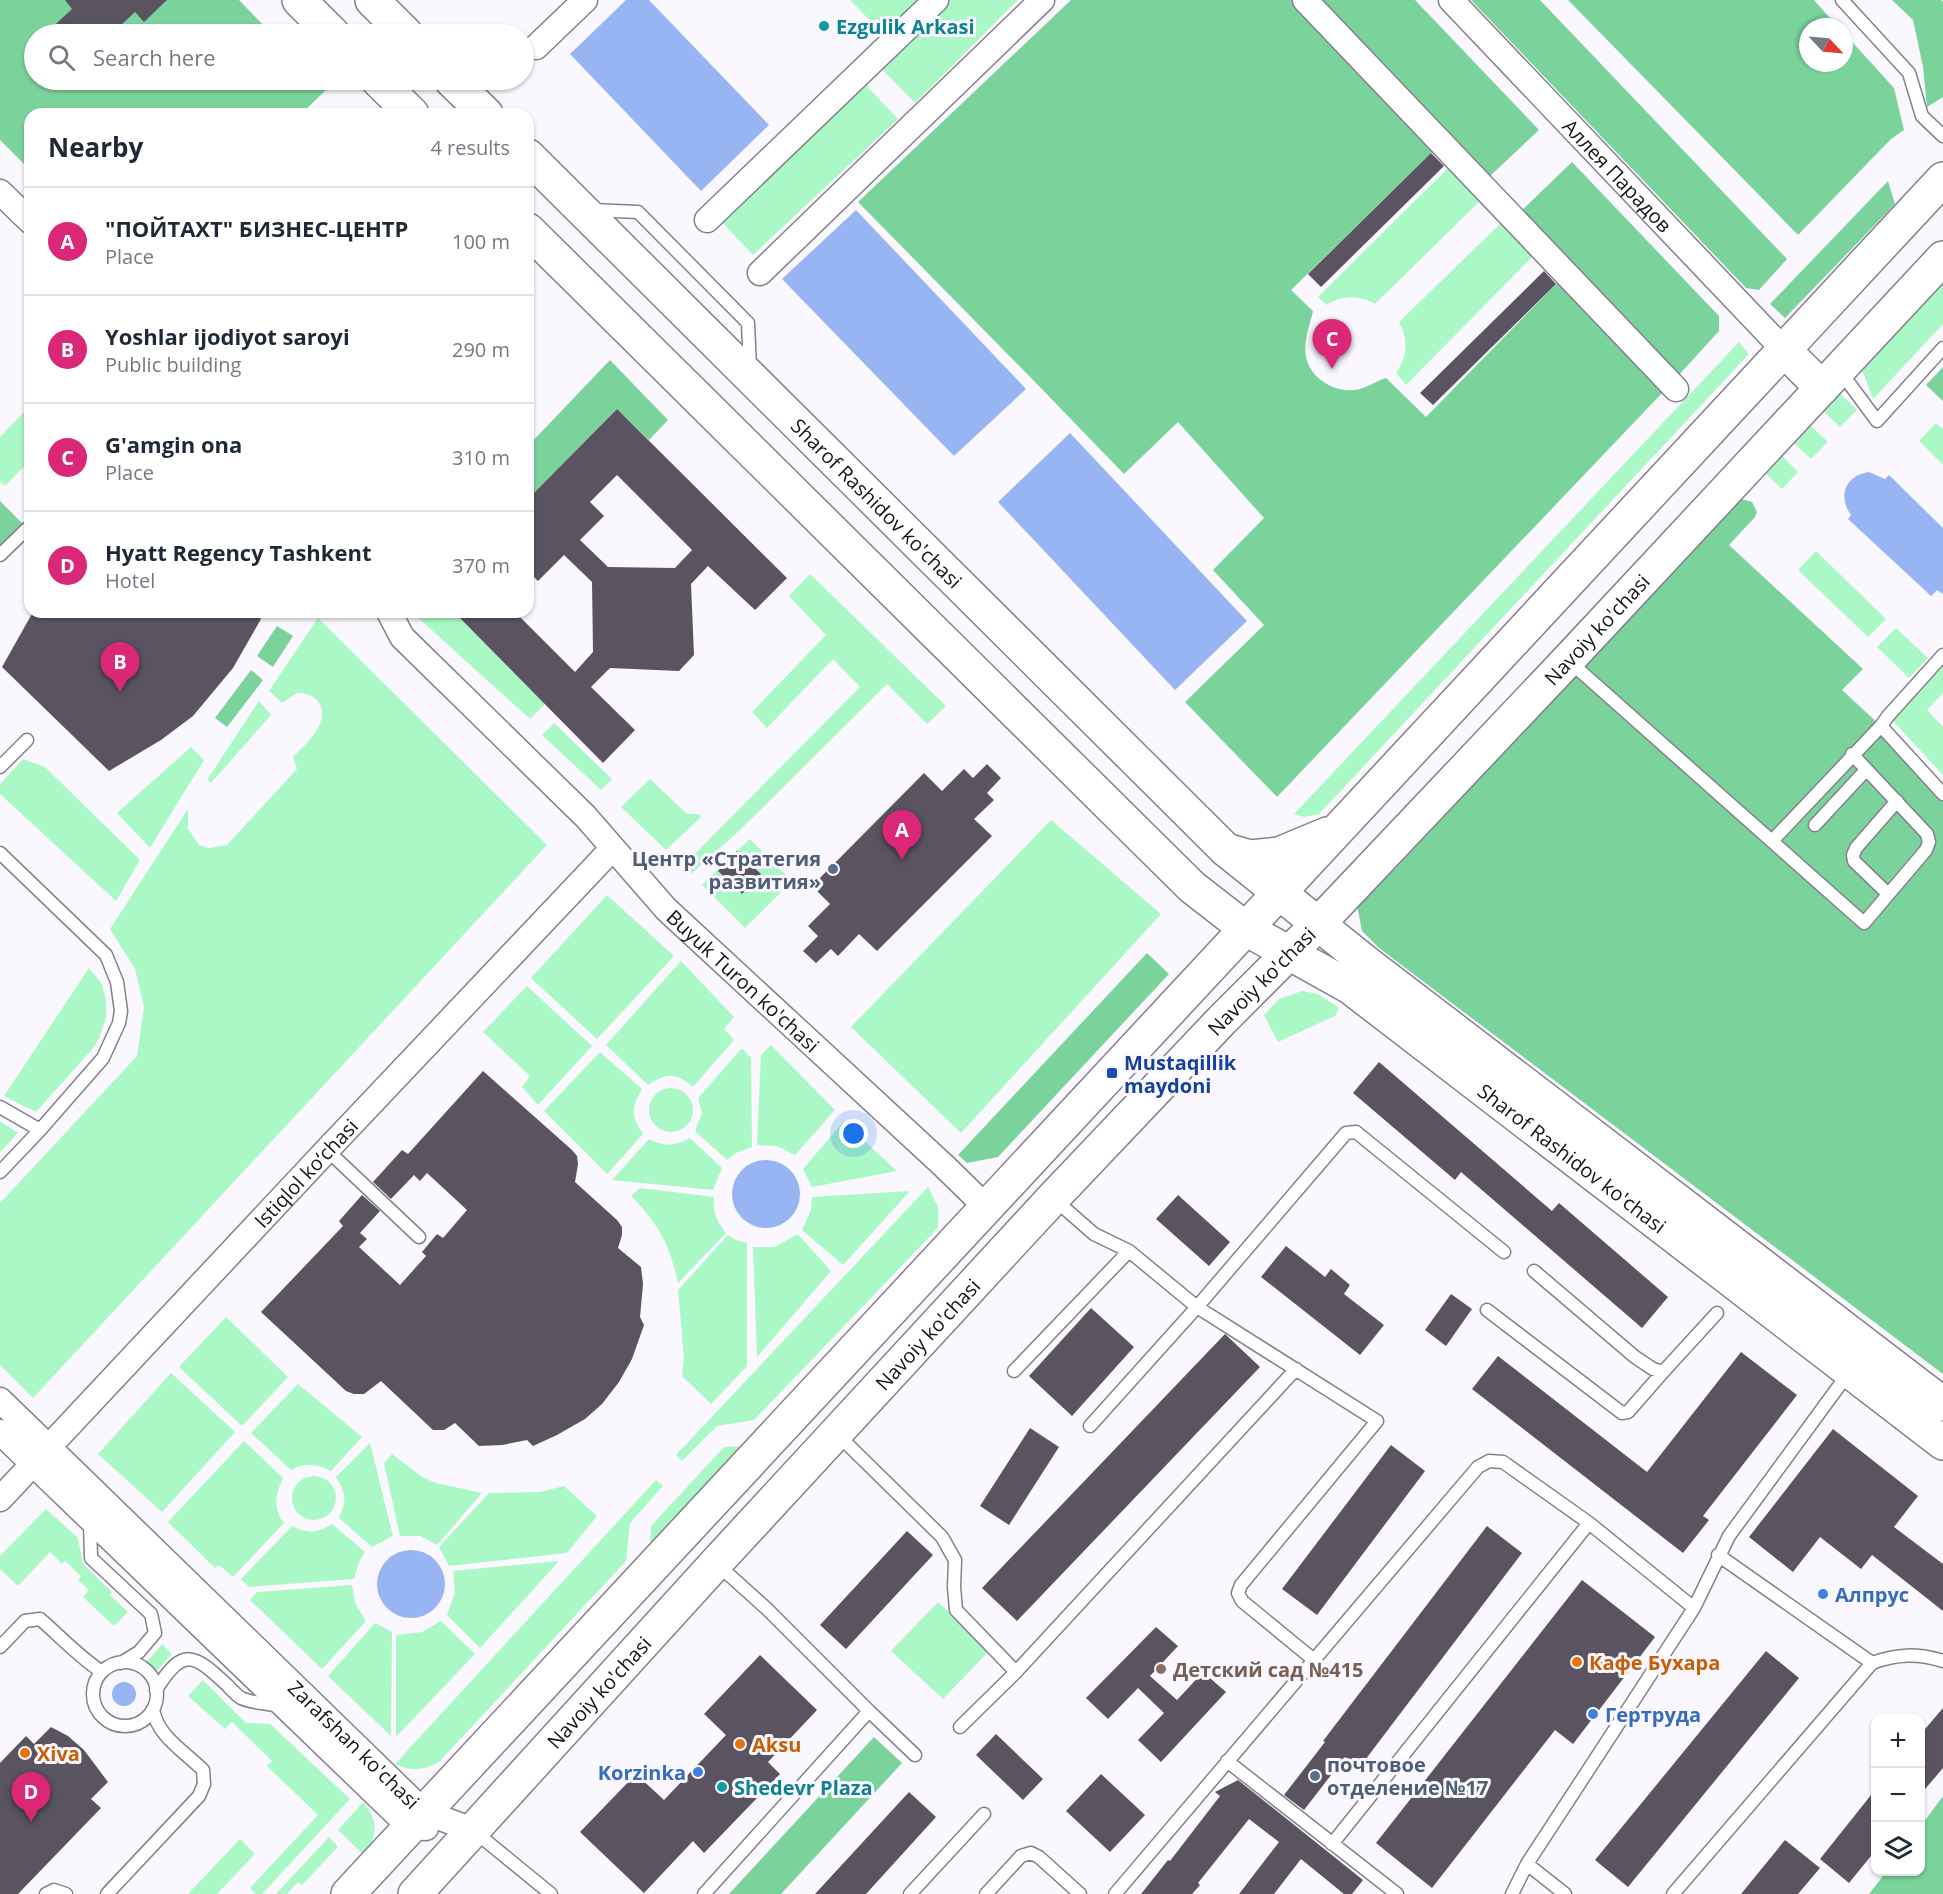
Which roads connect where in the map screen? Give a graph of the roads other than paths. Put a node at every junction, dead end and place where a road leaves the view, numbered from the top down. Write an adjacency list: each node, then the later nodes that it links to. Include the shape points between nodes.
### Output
1 (299, 0): 9 (main road)
2 (372, 0): 10 (main road)
3 (585, 0): 11 (street)
4 (936, 0): 22 (street)
5 (1042, 0): 26 (street)
6 (1305, 0): 32 (street)
7 (1451, 0): 29 (street, Аллея Парадов)
8 (1842, 0): 16 (lane, via 1909,73 1922,116)
9 (323, 24)
10 (396, 24)
11 (536, 47)
12 (388, 90): 14 (main road)
13 (461, 90): 15 (main road)
14 (406, 108)
15 (480, 108)
16 (1943, 136)
17 (534, 162): 20 (main road, Sharof Rashidov ko'chasi)
18 (1943, 179): 29 (main road)
19 (0, 192): 21 (street)
20 (582, 209): 25 (main road, Sharof Rashidov ko'chasi); 30 (lane, via 638,212 748,323)
21 (24, 215)
22 (706, 220)
23 (534, 236): 27 (main road, Sharof Rashidov ko'chasi)
24 (1943, 258): 31 (main road, Navoiy ko'chasi)
25 (642, 269): 27 (main road); 30 (main road, Sharof Rashidov ko'chasi)
26 (760, 273)
27 (605, 307): 51 (main road, Sharof Rashidov ko'chasi)
28 (1943, 348): 31 (lane, via 1877,421)
29 (1784, 350): 31 (main road); 45 (main road)
30 (750, 377): 49 (main road, Sharof Rashidov ko'chasi)
31 (1830, 379): 37 (main road, Navoiy ko'chasi)
32 (1676, 389)
33 (24, 532): 34 (lane)
34 (0, 555)
35 (392, 618): 48 (street, Buyuk Turon ko'chasi, via 402,637 586,817)
36 (1943, 655): 38 (lane)
37 (1568, 660): 47 (lane); 54 (main road, Navoiy ko'chasi)
38 (1881, 726): 40 (lane); 43 (lane)
39 (27, 740): 41 (lane)
40 (1852, 754): 42 (lane); 47 (lane)
41 (0, 767)
42 (1866, 770): 44 (lane); 46 (lane)
43 (1943, 794)
44 (1897, 801): 53 (lane, via 1927,834 1929,843); 53 (lane, via 1853,855 1854,861)
45 (1342, 825): 49 (main road, via 1279,854 1250,857); 52 (main road)
46 (1815, 825)
47 (1772, 842): 53 (lane, via 1864,923)
48 (612, 849): 60 (street, Istiqlol ko‘chasi); 63 (street, Buyuk Turon ko'chasi, via 666,909)
49 (1226, 850): 52 (main road, Sharof Rashidov ko'chasi)
50 (0, 853): 59 (lane, via 106,955 120,998 119,1023 103,1058)
51 (1192, 887): 55 (main road, Sharof Rashidov ko'chasi); 57 (main road, Sharof Rashidov ko'chasi, via 1210,933)
52 (1279, 892): 54 (main road, Sharof Rashidov ko'chasi); 55 (main road); 56 (main road)
53 (1888, 894)
54 (1319, 923): 56 (main road, Navoiy ko'chasi); 76 (main road, Sharof Rashidov ko'chasi)
55 (1246, 929): 56 (main road, Sharof Rashidov ko'chasi); 57 (main road)
56 (1289, 953): 62 (main road, Navoiy ko'chasi); 73 (main road, Sharof Rashidov ko'chasi, via 1350,987)
57 (1199, 979): 63 (main road)
58 (0, 1107): 59 (lane)
59 (40, 1130): 61 (lane)
60 (327, 1150): 64 (lane); 81 (street, Istiqlol ko‘chasi)
61 (0, 1172)
62 (1053, 1198): 65 (lane, via 1094,1234); 79 (main road, Navoiy ko'chasi)
63 (986, 1208): 103 (main road)
64 (419, 1237)
65 (1129, 1251): 68 (lane); 72 (lane)
66 (1504, 1252): 68 (lane, via 1356,1132 1346,1133)
67 (1534, 1271): 74 (lane, via 1635,1357)
68 (1197, 1307): 71 (lane); 77 (lane)
69 (1487, 1310): 74 (lane, via 1622,1413 1628,1412)
70 (1717, 1313): 74 (lane)
71 (1296, 1369): 89 (lane, via 1377,1421 1241,1585 1242,1601); 94 (lane)
72 (1014, 1371)
73 (1851, 1371): 80 (main road, Sharof Rashidov ko'chasi); 85 (lane)
74 (1663, 1372)
75 (0, 1400): 81 (street, Zarafshan ko'chasi)
76 (1943, 1404)
77 (1090, 1426)
78 (0, 1432): 81 (street, Zarafshan ko'chasi)
79 (836, 1433): 86 (main road, Navoiy ko'chasi); 94 (lane, via 942,1537 955,1560 956,1610)
80 (1943, 1443)
81 (40, 1456): 82 (street, Istiqlol ko‘chasi); 83 (street, Zarafshan ko'chasi); 103 (street, Zarafshan ko'chasi)
82 (0, 1499)
83 (90, 1521): 91 (lane, via 91,1558 151,1614 155,1628 139,1652); 96 (street, Zarafshan ko'chasi)
84 (1589, 1523): 87 (lane); 89 (lane, via 1503,1462 1489,1461 1478,1467); 105 (lane)
85 (1719, 1555): 87 (lane); 92 (lane)
86 (716, 1563): 98 (lane); 104 (main road, Navoiy ko'chasi)
87 (1694, 1608): 106 (lane)
88 (0, 1647): 93 (lane, via 26,1621 39,1620 85,1662)
89 (1314, 1660): 101 (lane)
90 (1943, 1660): 92 (lane, via 1910,1654)
91 (121, 1663): 93 (lane); 95 (lane, via 141,1667)
92 (1872, 1663): 121 (lane)
93 (102, 1672): 97 (lane, via 95,1682 94,1703 107,1721 128,1726 139,1723)
94 (1016, 1672): 99 (lane)
95 (156, 1690): 96 (lane, via 165,1675 182,1660 191,1659 204,1663 240,1698); 97 (lane)
96 (285, 1707): 103 (street, Zarafshan ko'chasi)
97 (153, 1709): 109 (lane, via 162,1732 202,1770 204,1785 199,1796)
98 (869, 1712): 100 (lane); 113 (lane)
99 (960, 1727)
100 (915, 1755)
101 (1227, 1761): 105 (lane); 117 (lane)
102 (984, 1814): 114 (lane)
103 (417, 1820): 104 (street, Zarafshan ko'chasi); 110 (main road)
104 (473, 1830): 111 (main road, Navoiy ko'chasi); 112 (lane)
105 (1332, 1844): 118 (lane)
106 (1527, 1864): 119 (lane); 120 (lane)
107 (46, 1894): 108 (lane, via 54,1890)
108 (66, 1894)
109 (107, 1894)
110 (348, 1894)
111 (416, 1894)
112 (551, 1894)
113 (704, 1894)
114 (910, 1894)
115 (986, 1894): 116 (lane, via 1021,1856 1031,1853)
116 (1080, 1894)
117 (1115, 1894)
118 (1397, 1894)
119 (1512, 1894)
120 (1565, 1894)
121 (1673, 1894)

